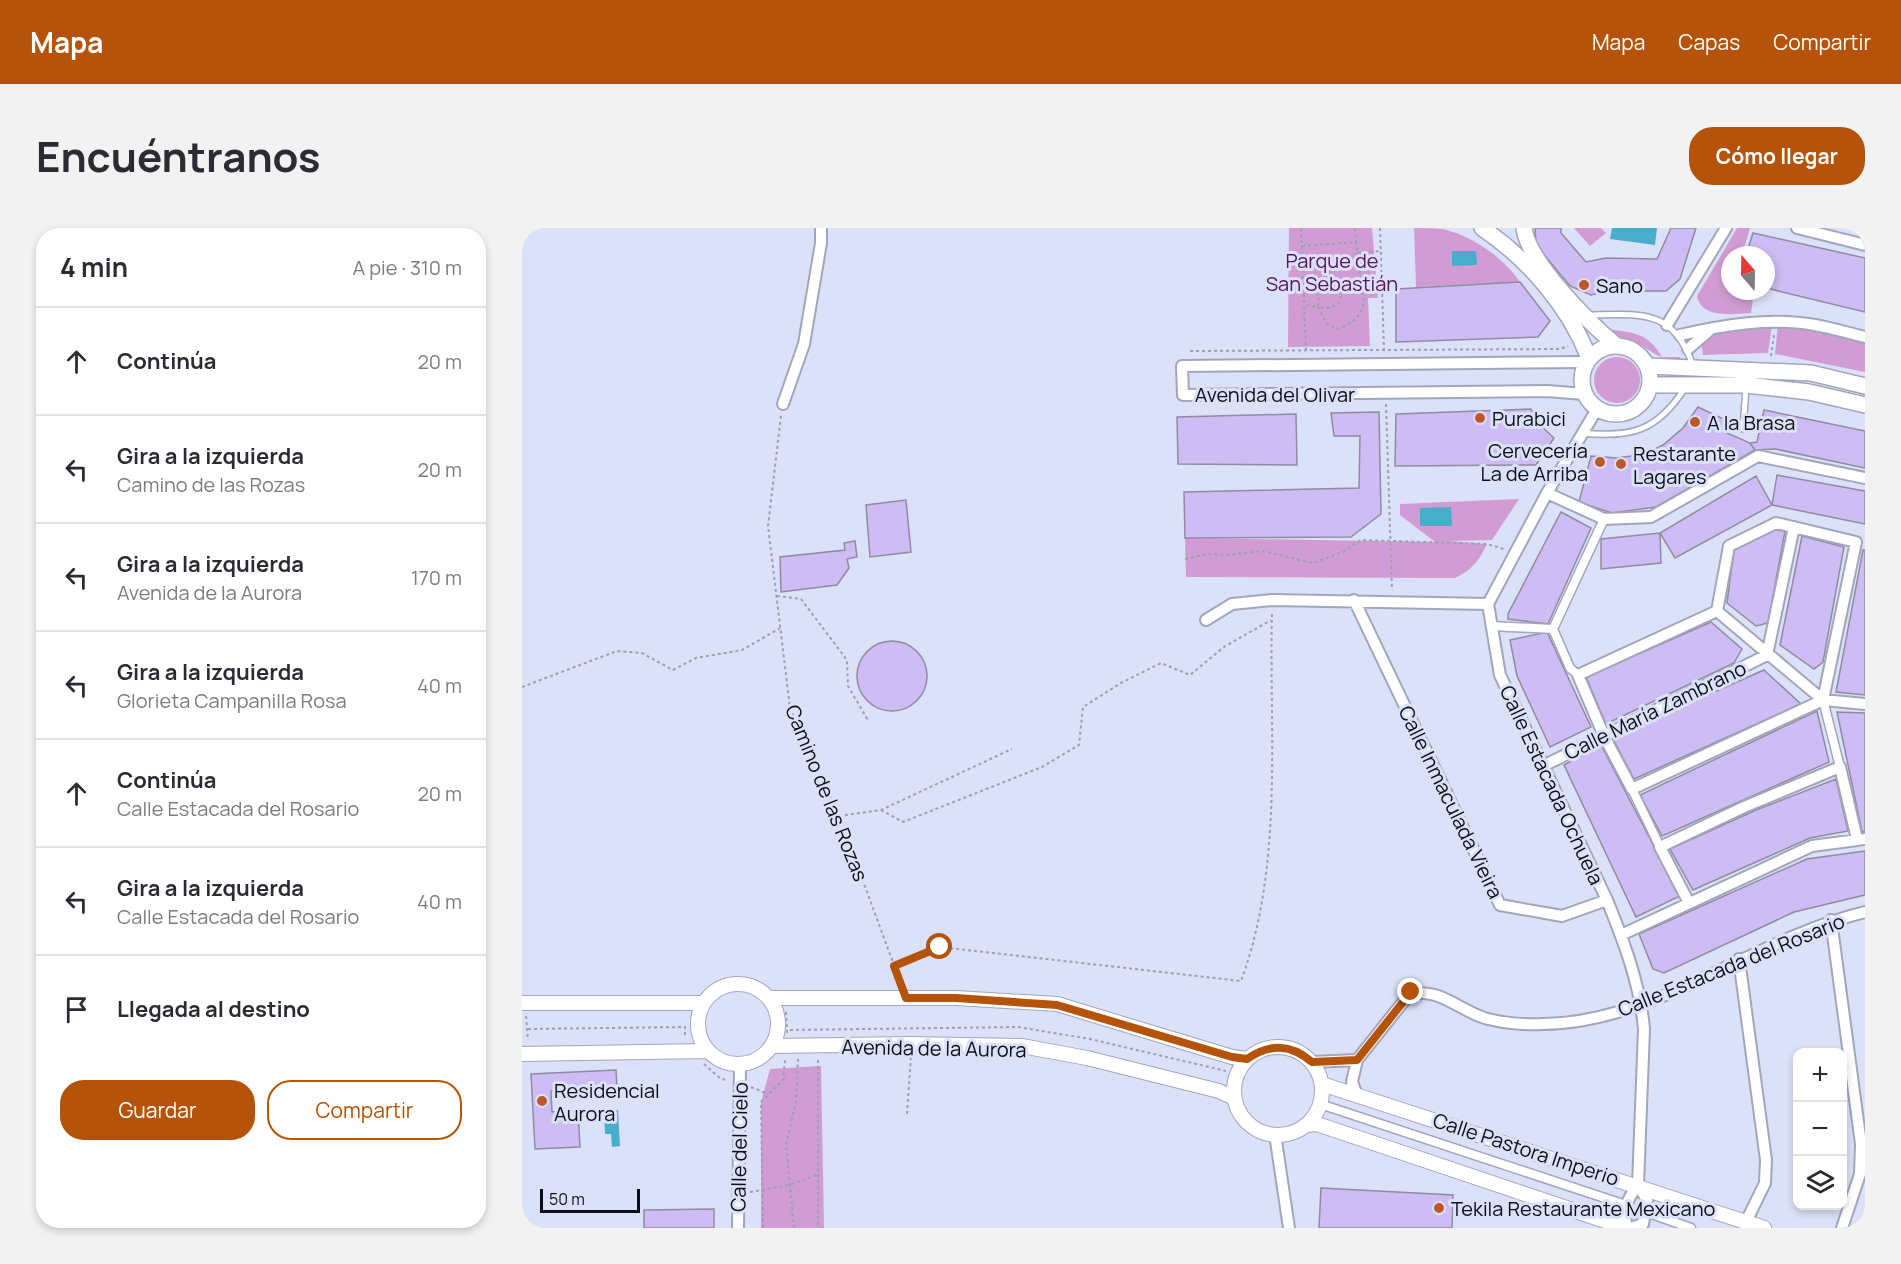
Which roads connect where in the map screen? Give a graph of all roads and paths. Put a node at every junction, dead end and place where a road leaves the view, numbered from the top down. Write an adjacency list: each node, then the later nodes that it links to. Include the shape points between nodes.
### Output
1 (821, 228): 43 (street, via 804,344)
2 (1301, 228): 11 (path)
3 (1355, 228): 9 (path)
4 (1380, 228): 12 (path)
5 (1482, 228): 31 (main road, via 1520,257 1576,327)
6 (1524, 228): 19 (main road, via 1532,251)
7 (1726, 228): 21 (street)
8 (1797, 228): 10 (street)
9 (1356, 242): 11 (path); 13 (path)
10 (1865, 245)
11 (1302, 246): 14 (path)
12 (1381, 251): 13 (path); 27 (path)
13 (1357, 253): 16 (path)
14 (1302, 257): 15 (path, via 1317,262); 17 (path)
15 (1339, 279): 16 (path); 18 (path, via 1323,289); 18 (path, via 1343,291 1340,303 1330,308)
16 (1362, 287): 18 (path, via 1365,299 1354,324 1337,329 1327,324)
17 (1304, 305): 18 (path); 30 (path)
18 (1318, 307)
19 (1582, 315): 21 (lane, via 1640,314); 26 (main road)
20 (1775, 321): 22 (street); 24 (street, via 1815,325); 36 (path)
21 (1667, 325): 23 (lane)
22 (1712, 328): 23 (street); 28 (street)
23 (1680, 335): 28 (lane)
24 (1865, 338)
25 (1570, 344): 27 (path, via 1560,349)
26 (1616, 345): 31 (main road); 34 (main road, via 1635,351)
27 (1384, 349): 30 (path); 32 (path)
28 (1688, 349): 35 (lane)
29 (1190, 351): 30 (path)
30 (1306, 351): 33 (path)
31 (1588, 360): 32 (street, Avenida del Olivar); 42 (main road, via 1582,372)
32 (1386, 364): 33 (street, Avenida del Olivar)
33 (1304, 365): 41 (street, Avenida del Olivar, via 1182,366 1183,395)
34 (1648, 366): 35 (main road); 37 (main road)
35 (1694, 367): 36 (main road)
36 (1769, 371): 40 (main road, via 1811,373)
37 (1650, 385): 38 (main road); 45 (main road, via 1640,405 1630,411 1608,413)
38 (1686, 385): 39 (main road); 47 (lane, via 1673,406 1648,427 1615,437)
39 (1746, 385): 44 (main road, via 1809,392); 46 (lane)
40 (1865, 386)
41 (1386, 394): 42 (street, Avenida del Olivar); 52 (path)
42 (1584, 394): 45 (main road)
43 (783, 404): 55 (path, Camino de las Rozas, via 768,526)
44 (1865, 405)
45 (1597, 409): 47 (street)
46 (1743, 429)
47 (1582, 433): 49 (street)
48 (1865, 478): 50 (street, via 1758,456 1651,517)
49 (1547, 493): 50 (street); 53 (street)
50 (1605, 519): 65 (street)
51 (1794, 527): 60 (street, via 1776,523 1729,546); 66 (street); 69 (street, via 1856,542)
52 (1390, 542): 53 (path, via 1487,544); 54 (path, via 1361,540 1314,563 1262,551); 58 (path)
53 (1516, 552): 59 (street)
54 (1185, 559)
55 (777, 596): 64 (path, Camino de las Rozas); 71 (path, via 801,599 847,660 848,686)
56 (1272, 600): 57 (street); 61 (street, via 1232,604); 62 (path)
57 (1354, 600): 58 (street); 81 (street, Calle Inmaculada Vieira, via 1500,905 1562,916)
58 (1392, 602): 59 (street)
59 (1488, 604): 63 (street, Calle Estacada Ochuela)
60 (1717, 611): 66 (street); 67 (street)
61 (1206, 620)
62 (1271, 620): 77 (path, via 1224,647 1190,675 1161,663 1083,707 1080,745 1042,767 903,822); 87 (path, via 1271,830 1253,949 1241,981 940,947)
63 (1491, 626): 65 (street); 74 (street, Calle Estacada Ochuela, via 1500,675)
64 (781, 628): 68 (path, via 742,650 696,658 673,670 642,653 617,651); 78 (path, Camino de las Rozas, via 790,708)
65 (1553, 629): 67 (street, via 1570,668)
66 (1767, 655): 69 (street); 72 (street, Calle María Zambrano)
67 (1578, 675): 72 (street)
68 (522, 687)
69 (1823, 700): 70 (street); 75 (street); 76 (street)
70 (1865, 704)
71 (869, 722)
72 (1604, 736): 74 (street, Calle María Zambrano); 76 (street)
73 (1012, 749): 77 (path)
74 (1543, 766): 81 (street, Calle Estacada Ochuela)
75 (1840, 767): 79 (street); 80 (street)
76 (1632, 789): 80 (street)
77 (881, 810): 78 (path)
78 (839, 816): 87 (path, Camino de las Rozas)
79 (1861, 839): 82 (street, via 1812,846)
80 (1660, 848): 82 (street)
81 (1607, 900): 85 (street, Calle Estacada Ochuela)
82 (1689, 903): 85 (street)
83 (1865, 912): 84 (street, Calle Estacada del Rosario)
84 (1831, 920): 86 (street, Calle Estacada del Rosario); 131 (street, via 1861,1144 1860,1174)
85 (1622, 935): 93 (street, Calle Estacada Ochuela)
86 (1738, 960): 93 (street, Calle Estacada del Rosario); 122 (street, via 1766,1160 1765,1183)
87 (894, 966): 90 (path, Camino de las Rozas)
88 (769, 998): 89 (street); 92 (street, via 750,985 733,984 716,990); 96 (street, via 777,1013 778,1029)
89 (786, 998): 90 (street); 94 (path)
90 (906, 998): 101 (street, via 1057,1005)
91 (524, 1003): 92 (street); 100 (path)
92 (703, 1003): 99 (street, via 697,1030)
93 (1642, 1004): 104 (street, Calle Estacada del Rosario, via 1602,1018 1543,1024 1487,1019 1437,996 1411,992); 117 (street, Calle Estacada Ochuela)
94 (787, 1030)
95 (911, 1044): 98 (street, Avenida de la Aurora); 108 (street, Avenida de la Aurora, via 1022,1047 1087,1058); 112 (path)
96 (772, 1046): 97 (street, Avenida de la Aurora); 106 (street, via 764,1055)
97 (799, 1047): 98 (street, Avenida de la Aurora); 116 (path, via 796,1102 786,1144)
98 (818, 1047): 115 (path)
99 (707, 1051): 100 (street); 106 (street, via 719,1061)
100 (525, 1054)
101 (1232, 1057): 103 (street); 108 (path)
102 (786, 1059): 118 (path, via 783,1080 761,1102)
103 (1247, 1059): 105 (street, via 1259,1050 1280,1047 1301,1053); 110 (street, via 1236,1077)
104 (1357, 1060): 105 (street); 109 (street, via 1352,1082)
105 (1312, 1062): 107 (street)
106 (740, 1065): 119 (street, Calle del Cielo)
107 (1322, 1084): 109 (street, Calle Pastora Imperio); 111 (street)
108 (1219, 1091): 110 (street, Avenida de la Aurora)
109 (1356, 1094): 117 (street, Calle Pastora Imperio)
110 (1234, 1098): 114 (street, via 1248,1123)
111 (1320, 1104): 113 (street); 120 (street)
112 (907, 1113)
113 (1306, 1125): 114 (street); 128 (street, via 1317,1124)
114 (1275, 1134): 127 (street)
115 (818, 1174): 116 (path); 126 (path)
116 (789, 1185): 118 (path); 125 (path)
117 (1638, 1185): 120 (street); 121 (street, via 1647,1200); 122 (street, Calle Pastora Imperio)
118 (763, 1191): 119 (path); 124 (path)
119 (738, 1193): 123 (street, Calle del Cielo)
120 (1626, 1206): 128 (street)
121 (1646, 1212): 128 (street, via 1643,1224); 129 (street)
122 (1746, 1222): 130 (street, Calle Pastora Imperio)
123 (738, 1228)
124 (763, 1228)
125 (794, 1228)
126 (818, 1228)
127 (1289, 1228)
128 (1628, 1228)
129 (1691, 1228)
130 (1764, 1228)
131 (1842, 1228)

